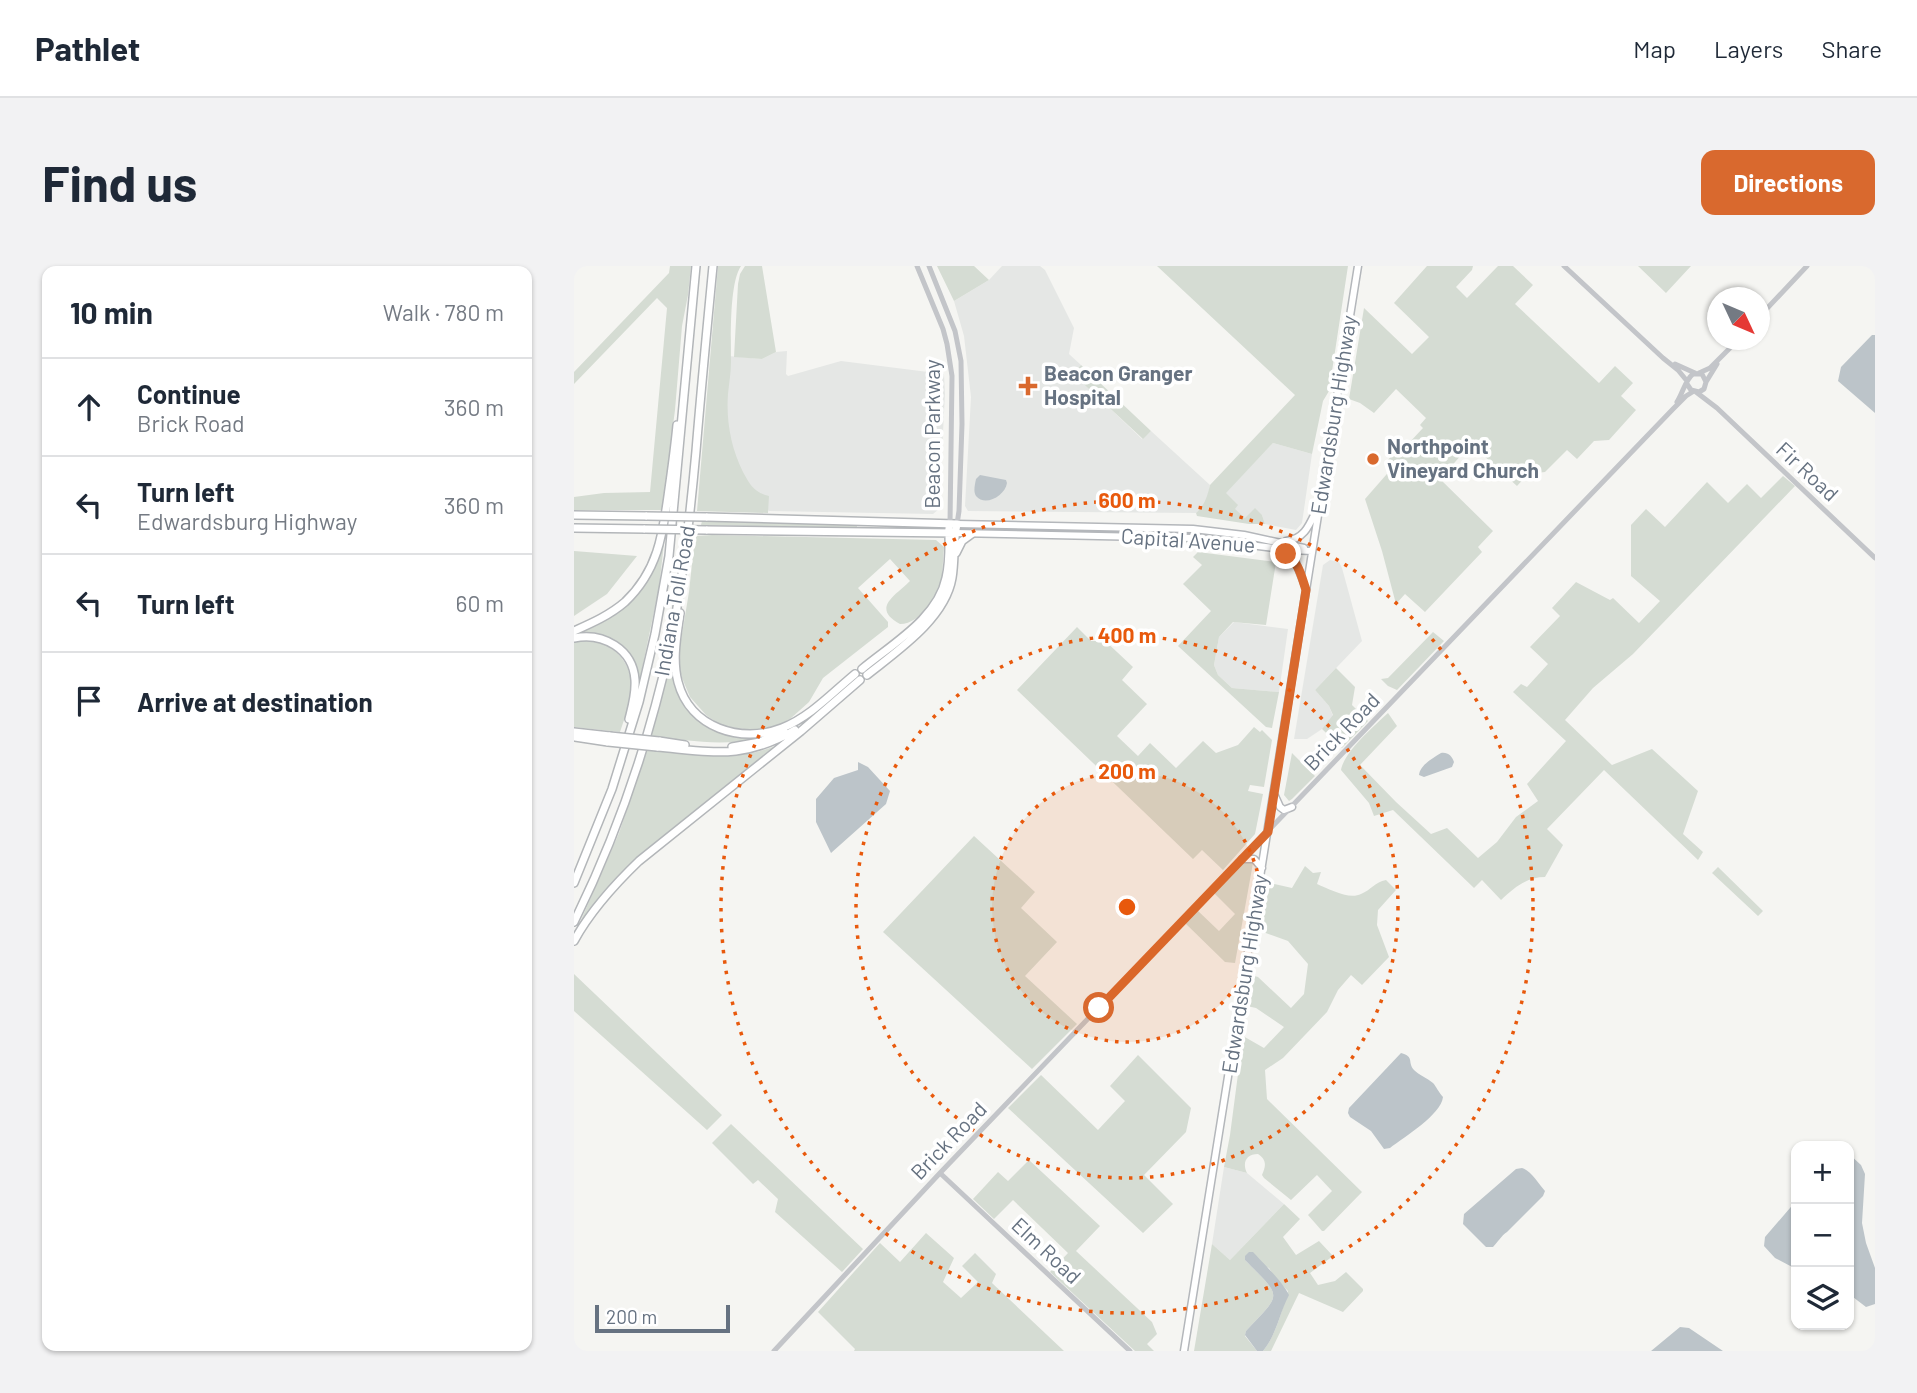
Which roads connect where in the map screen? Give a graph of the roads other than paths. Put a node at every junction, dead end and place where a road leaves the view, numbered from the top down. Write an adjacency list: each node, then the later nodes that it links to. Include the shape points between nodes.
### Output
1 (696, 266): 16 (highway, Indiana Toll Road)
2 (713, 266): 27 (highway, Indiana Toll Road)
3 (917, 266): 21 (street, Beacon Parkway, via 943,330 952,376)
4 (929, 266): 21 (street, Beacon Parkway, via 955,331 961,360 959,511)
5 (1358, 266): 19 (main road, Edwardsburg Highway)
6 (1564, 266): 10 (street)
7 (1807, 266): 8 (street)
8 (1770, 305)
9 (1729, 350): 11 (street)
10 (1663, 358): 12 (street); 13 (street)
11 (1721, 358): 12 (street); 14 (street)
12 (1697, 373): 13 (street); 14 (street, via 1704,376)
13 (1687, 382): 15 (street); 18 (street, Brick Road)
14 (1706, 384): 15 (street); 17 (street, Fir Road)
15 (1695, 392): 17 (street, Fir Road); 18 (street, Brick Road)
16 (685, 394): 31 (highway, via 664,526 650,570 625,602); 38 (highway, Indiana Toll Road, via 663,595 645,680)
17 (1717, 408): 28 (street, Fir Road)
18 (1673, 409): 40 (street, Brick Road)
19 (1321, 501): 25 (main road, via 1300,537); 26 (main road, Edwardsburg Highway)
20 (574, 515): 21 (highway, Capital Avenue, bridge)
21 (953, 524): 23 (highway); 25 (main road, Capital Avenue, via 1193,529)
22 (574, 528): 23 (highway, Capital Avenue, bridge)
23 (952, 533): 24 (main road, Capital Avenue); 29 (highway); 33 (highway, via 943,591 933,608)
24 (973, 533): 25 (main road, Capital Avenue, via 1193,538); 29 (highway, via 958,547)
25 (1274, 545): 26 (main road, Capital Avenue); 30 (main road, via 1296,563)
26 (1312, 551): 30 (main road, Edwardsburg Highway)
27 (684, 558): 34 (highway, via 675,668 684,697 706,721 734,733 767,733); 45 (highway, Indiana Toll Road, via 670,645 647,736 613,833)
28 (1875, 558)
29 (954, 564): 33 (highway, via 945,600 925,626)
30 (1306, 590): 39 (main road, Edwardsburg Highway)
31 (574, 631)
32 (574, 638): 38 (highway, via 585,635 611,642 632,665 635,695)
33 (861, 674): 34 (highway); 35 (highway)
34 (801, 719): 37 (highway, via 760,743 736,747)
35 (810, 721): 37 (highway, via 750,750 717,752); 46 (highway, via 631,869 597,906)
36 (574, 734): 37 (highway, bridge)
37 (658, 744)
38 (612, 789): 44 (highway, Indiana Toll Road)
39 (1274, 792): 40 (main road, via 1280,807); 41 (main road, Edwardsburg Highway)
40 (1292, 807): 41 (street, Brick Road)
41 (1268, 832): 42 (street, Brick Road); 43 (main road, Edwardsburg Highway)
42 (1242, 859): 43 (main road, via 1254,859); 47 (street, Brick Road)
43 (1262, 868): 50 (main road, Edwardsburg Highway)
44 (574, 883)
45 (574, 922)
46 (574, 941)
47 (940, 1174): 48 (street, Brick Road); 49 (street, Elm Road)
48 (774, 1351)
49 (1130, 1351)
50 (1184, 1351)

